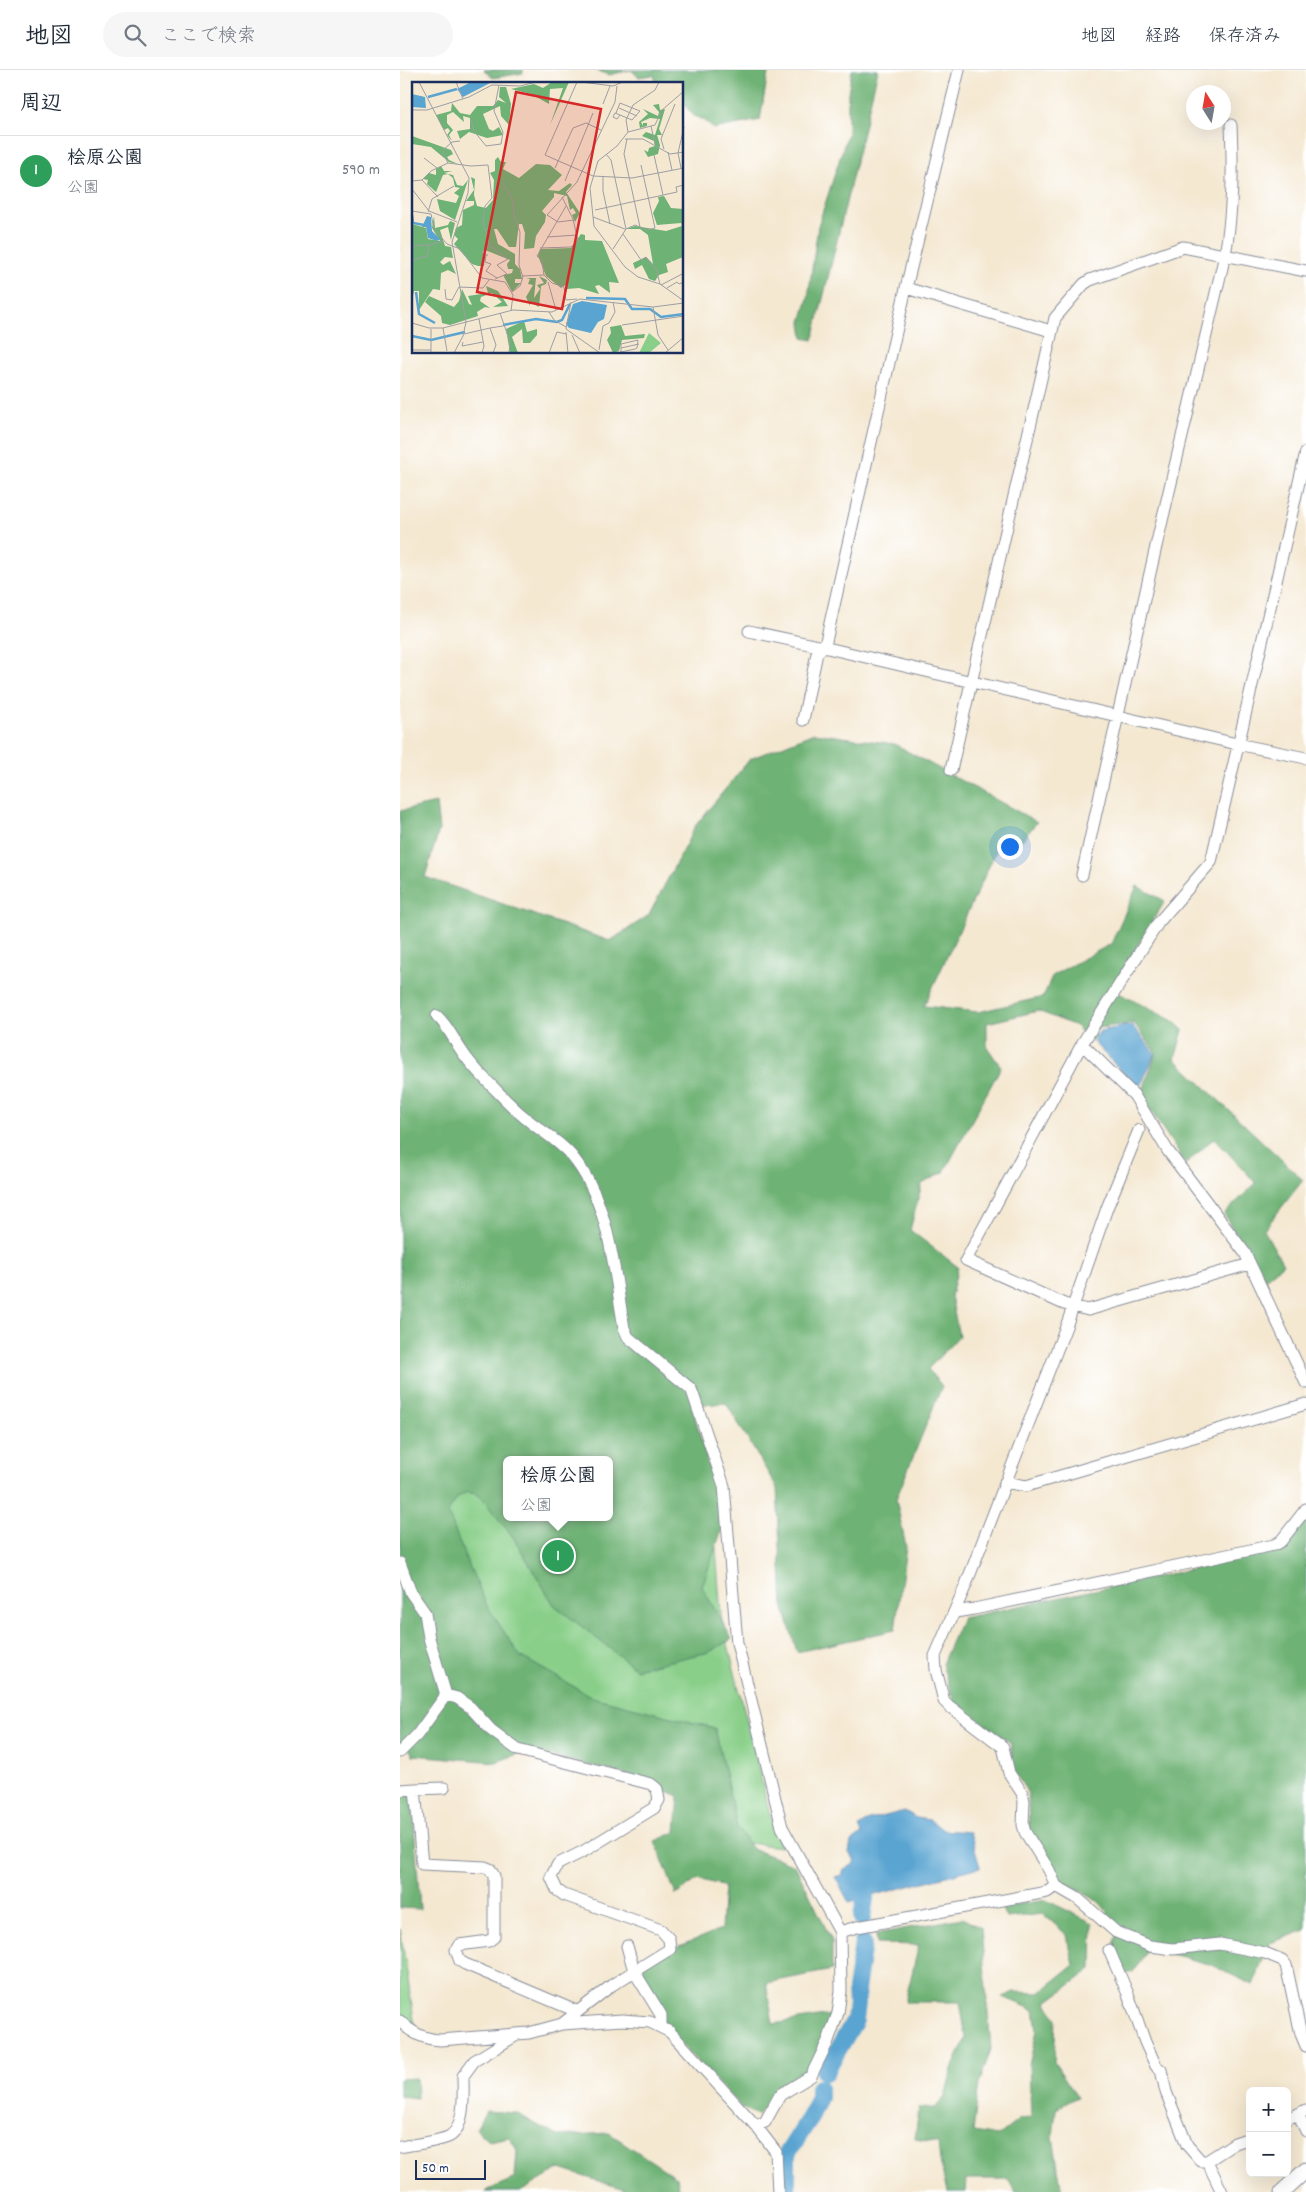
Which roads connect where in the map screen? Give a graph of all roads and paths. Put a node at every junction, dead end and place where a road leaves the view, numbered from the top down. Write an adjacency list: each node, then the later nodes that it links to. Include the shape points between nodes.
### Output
1 (959, 70): 5 (street)
2 (1231, 125): 3 (street, via 1231,221)
3 (1225, 254): 4 (street); 6 (street, via 1183,247 1090,280 1055,318); 11 (street)
4 (1306, 270)
5 (906, 288): 6 (street); 9 (street)
6 (1051, 331): 10 (street)
7 (1306, 452): 13 (street)
8 (749, 631): 9 (street)
9 (823, 647): 10 (street); 12 (street, via 817,653)
10 (971, 682): 11 (street); 15 (street)
11 (1118, 716): 13 (street); 16 (street)
12 (804, 720)
13 (1237, 744): 14 (street); 18 (street, via 1211,862 1158,923)
14 (1306, 758)
15 (951, 770)
16 (1082, 875)
17 (436, 1016): 34 (street, via 444,1022 462,1051 487,1081 523,1116 557,1142 580,1169 600,1207 628,1337 694,1394 724,1486 737,1643 782,1827)
18 (1082, 1044): 20 (street, via 1134,1095 1168,1151); 21 (street, via 966,1260)
19 (1138, 1130): 21 (street)
20 (1250, 1264): 21 (street, via 1105,1306 1088,1310); 22 (street)
21 (1072, 1306): 24 (street)
22 (1306, 1383)
23 (1306, 1404): 24 (street, via 1026,1486)
24 (1005, 1482): 27 (street)
25 (1306, 1509): 27 (street, via 1281,1541 1274,1545)
26 (400, 1562): 28 (street, via 411,1593 425,1613)
27 (955, 1612): 33 (street, via 935,1656 944,1701 1003,1747 1009,1773 1022,1793 1023,1825)
28 (446, 1695): 29 (street, via 417,1735); 37 (street, via 470,1707 491,1730 518,1750 651,1784 657,1789 659,1800 654,1808 558,1864 551,1877 557,1890 564,1895 665,1934 670,1949)
29 (400, 1752)
30 (444, 1788): 31 (street)
31 (415, 1789): 32 (street); 38 (street, via 422,1864 485,1867 494,1876 494,1937 489,1941 459,1945 456,1950 460,1961)
32 (400, 1790)
33 (1056, 1886): 34 (street, via 1047,1892); 44 (street, via 1077,1898 1116,1932 1150,1946 1173,1949 1220,1944 1250,1948 1282,1960 1286,1965)
34 (840, 1932): 46 (street, via 841,1991 838,2013 828,2041 811,2076 780,2094 765,2122)
35 (627, 1946): 37 (street)
36 (1108, 1950): 50 (street, via 1145,2042 1160,2070 1187,2144 1201,2161)
37 (634, 1971): 38 (street); 42 (street, via 661,2015)
38 (578, 2011): 40 (street); 41 (street)
39 (400, 2021): 43 (street, via 425,2039)
40 (600, 2021): 41 (street); 42 (street, via 637,2020)
41 (562, 2024): 43 (street)
42 (661, 2026): 46 (street)
43 (518, 2034): 49 (street, via 474,2061 462,2076 464,2102 458,2127 451,2135)
44 (1306, 2046)
45 (1297, 2114): 47 (street)
46 (756, 2126): 52 (street, via 776,2152)
47 (1306, 2131)
48 (1246, 2139): 50 (street)
49 (400, 2147)
50 (1207, 2161): 53 (street)
51 (1306, 2170): 54 (main road)
52 (778, 2192)
53 (1222, 2192)
54 (1282, 2192)

